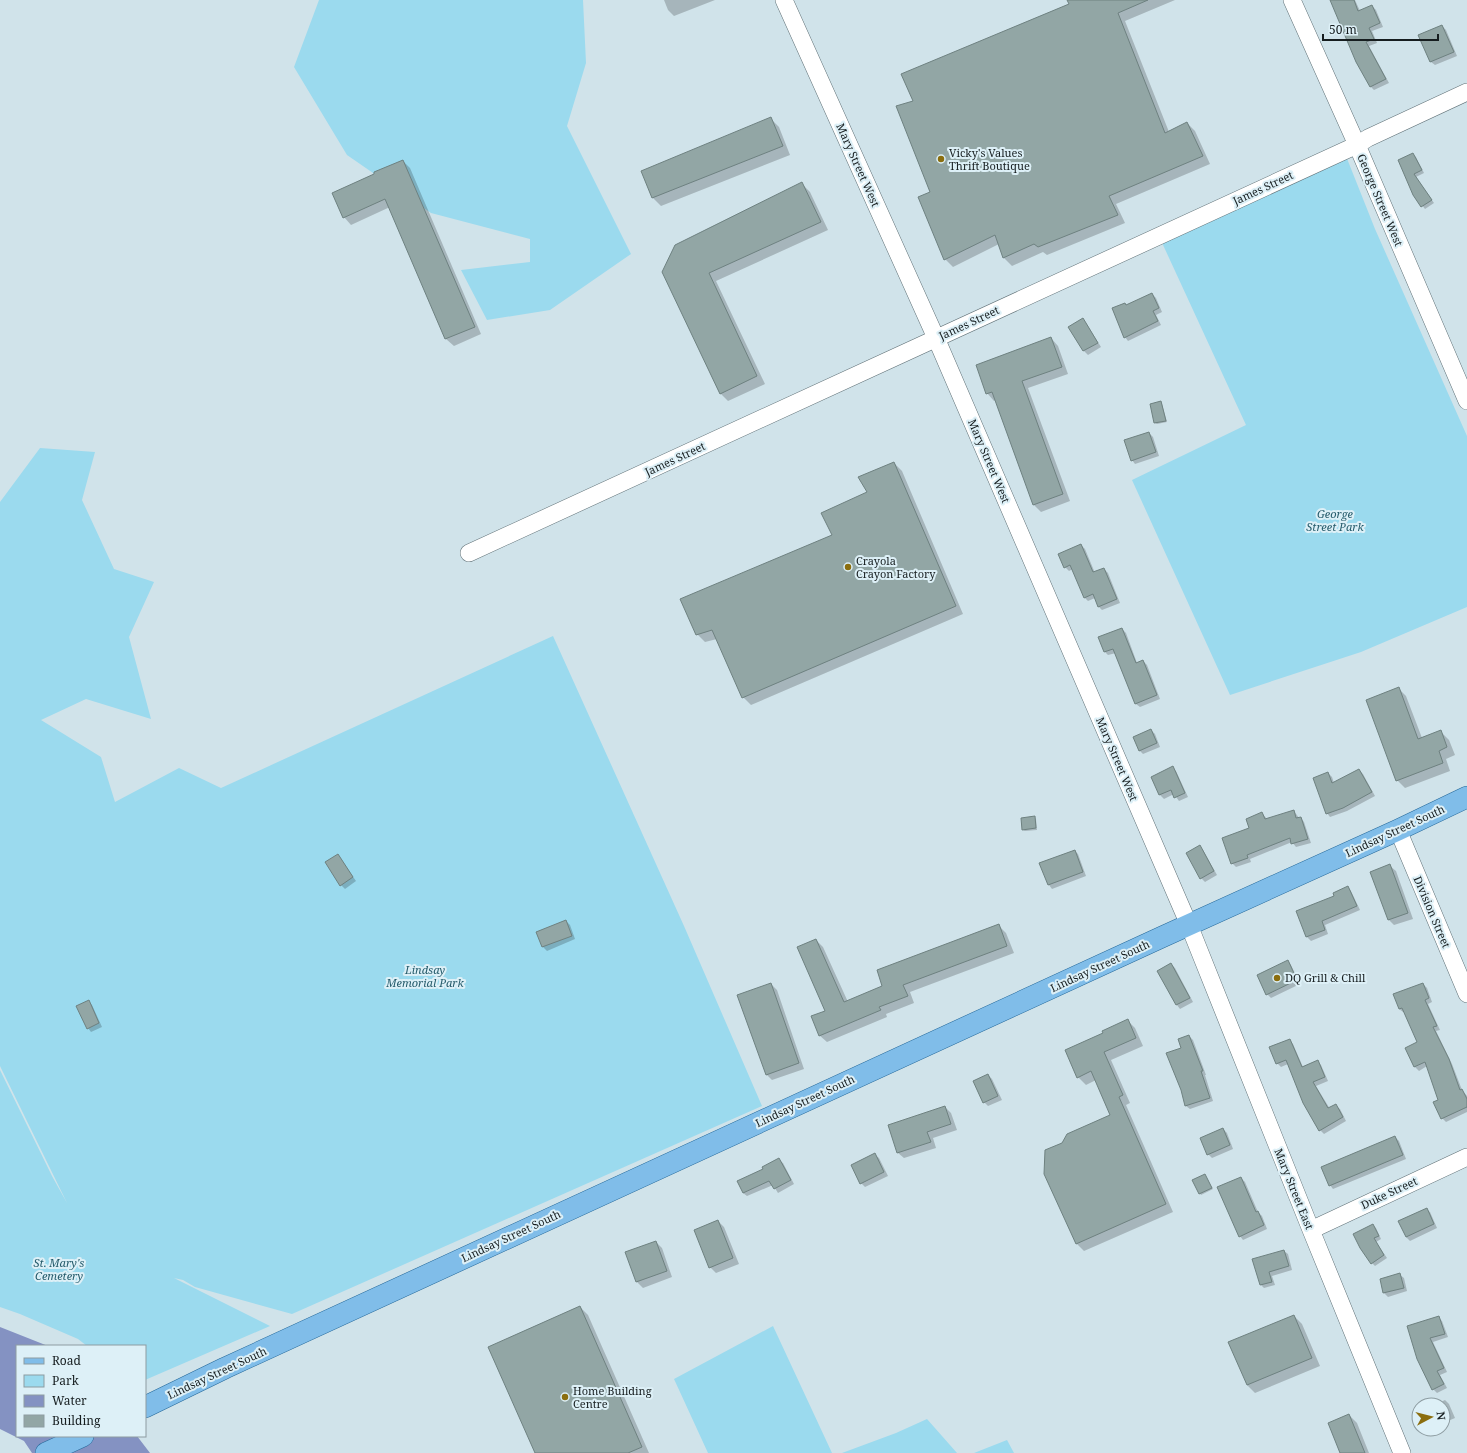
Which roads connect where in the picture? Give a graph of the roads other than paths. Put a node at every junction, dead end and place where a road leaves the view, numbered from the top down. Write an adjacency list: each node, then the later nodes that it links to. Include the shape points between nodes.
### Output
1 (784, 0): 5 (street, Mary Street West)
2 (1292, 0): 4 (street, George Street West)
3 (1467, 92): 4 (street, James Street)
4 (1357, 145): 5 (street, James Street); 6 (street, George Street West)
5 (936, 338): 7 (street, James Street); 10 (street, Mary Street West)
6 (1467, 401)
7 (469, 553)
8 (1467, 797): 9 (main road, Lindsay Street South)
9 (1398, 830): 10 (main road, Lindsay Street South); 11 (street, Division Street)
10 (1188, 925): 13 (street, Mary Street East); 14 (main road, Lindsay Street South, via 225,1368)
11 (1467, 994)
12 (1467, 1157): 13 (street, Duke Street)
13 (1310, 1230): 17 (street, Mary Street East)
14 (152, 1404)
15 (81, 1437): 16 (main road)
16 (46, 1453)
17 (1402, 1453)

